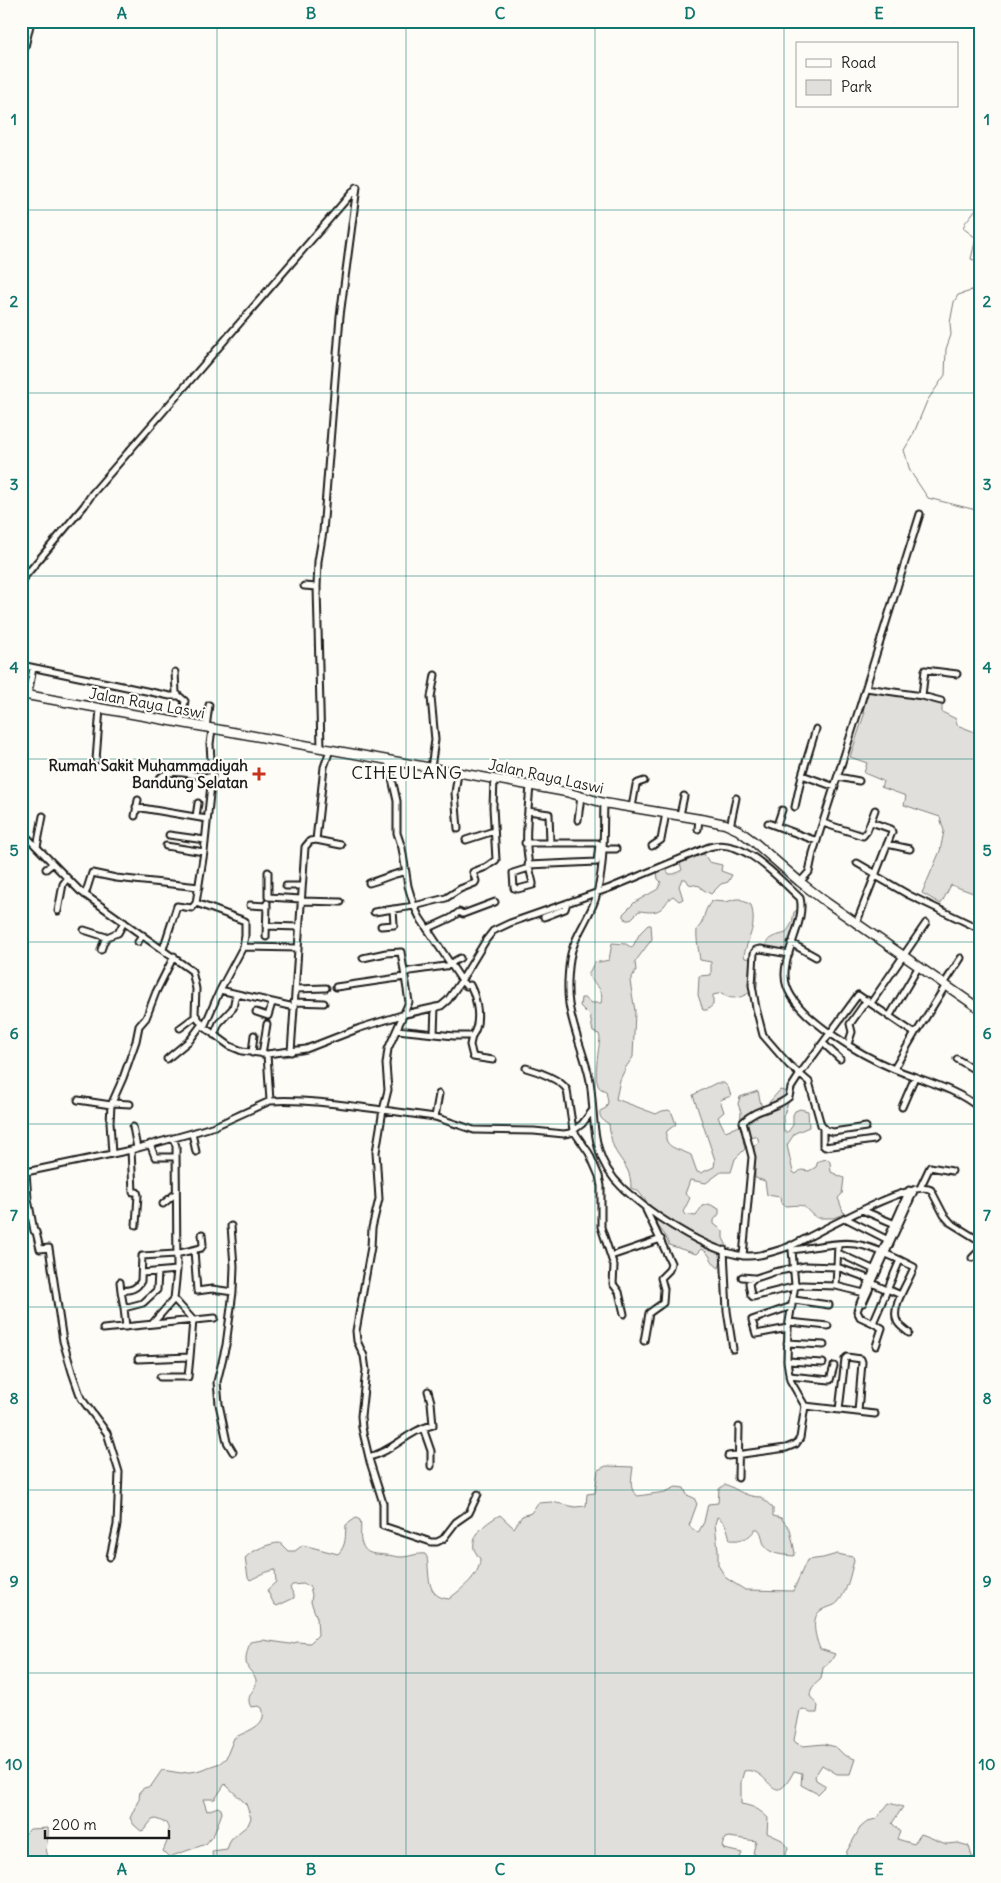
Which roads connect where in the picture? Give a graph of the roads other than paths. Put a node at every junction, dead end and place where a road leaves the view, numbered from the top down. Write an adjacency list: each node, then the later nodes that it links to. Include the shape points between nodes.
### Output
1 (31, 21): 2 (street)
2 (21, 64)
3 (920, 514): 14 (street)
4 (21, 581): 6 (street, via 357,187 340,316)
5 (304, 586): 6 (street)
6 (317, 587): 24 (street)
7 (925, 663): 10 (street)
8 (21, 665): 9 (street)
9 (33, 668): 15 (street); 16 (street)
10 (924, 670): 13 (street); 17 (street)
11 (175, 672): 16 (street, via 175,691)
12 (435, 674): 27 (street, via 431,697 435,740)
13 (957, 674)
14 (866, 688): 17 (street); 31 (street)
15 (24, 694): 20 (main road, Jalan Raya Laswi)
16 (179, 696): 21 (street, via 185,701)
17 (922, 696): 18 (street)
18 (941, 701)
19 (209, 705): 22 (street)
20 (100, 708): 21 (main road, Jalan Raya Laswi); 25 (street)
21 (181, 723): 22 (main road, Jalan Raya Laswi)
22 (209, 728): 24 (main road, Jalan Raya Laswi); 30 (street)
23 (816, 729): 29 (street)
24 (325, 749): 26 (main road, Jalan Raya Laswi); 69 (street)
25 (96, 760)
26 (388, 761): 27 (main road, Jalan Raya Laswi); 88 (street, via 397,801 397,833)
27 (431, 768): 28 (main road, Jalan Raya Laswi)
28 (458, 773): 33 (main road, Jalan Raya Laswi); 64 (street, via 455,793)
29 (802, 775): 37 (street); 46 (street)
30 (212, 777): 32 (street, via 169,772); 56 (street)
31 (838, 777): 34 (street); 37 (street)
32 (159, 779)
33 (494, 779): 36 (main road, Jalan Raya Laswi); 66 (street)
34 (859, 781)
35 (644, 782): 45 (street, via 636,785)
36 (530, 786): 38 (main road, Jalan Raya Laswi); 49 (street)
37 (835, 787): 60 (street)
38 (581, 796): 42 (main road, Jalan Raya Laswi); 57 (street)
39 (684, 796): 51 (street)
40 (736, 798): 62 (street)
41 (138, 800): 44 (street)
42 (604, 802): 45 (main road, Jalan Raya Laswi); 79 (street)
43 (198, 803): 54 (street)
44 (136, 807): 53 (street); 54 (street)
45 (632, 807): 50 (main road, Jalan Raya Laswi)
46 (795, 808)
47 (782, 810): 61 (street)
48 (875, 810): 59 (street)
49 (528, 811): 72 (street, via 549,814); 73 (street)
50 (666, 813): 51 (main road, Jalan Raya Laswi); 77 (street, via 661,840)
51 (680, 815): 55 (main road, Jalan Raya Laswi)
52 (44, 816): 78 (street)
53 (135, 816)
54 (196, 817): 56 (street)
55 (699, 818): 62 (main road, Jalan Raya Laswi); 63 (street)
56 (207, 819): 68 (street)
57 (578, 820)
58 (768, 822): 61 (street)
59 (871, 822): 60 (street, via 863,836); 74 (street, via 892,829)
60 (823, 823): 71 (street)
61 (777, 825): 71 (street)
62 (730, 826): 91 (main road, Jalan Raya Laswi, via 746,835)
63 (698, 828)
64 (458, 830)
65 (21, 831): 78 (street)
66 (494, 832): 70 (street); 109 (street, via 496,860 473,872 475,883 446,898)
67 (169, 834): 68 (street)
68 (205, 840): 82 (street)
69 (316, 840): 75 (street); 94 (street, via 305,847)
70 (466, 840)
71 (818, 841): 91 (street, via 809,872)
72 (550, 842): 73 (street); 85 (street, via 597,843 598,861)
73 (525, 843): 85 (street)
74 (887, 844): 81 (street); 89 (street)
75 (341, 845)
76 (166, 846): 82 (street)
77 (652, 846)
78 (37, 847): 84 (street)
79 (603, 849): 80 (street); 98 (street)
80 (616, 849)
81 (910, 849)
82 (204, 852): 95 (street)
83 (857, 863): 89 (street)
84 (52, 864): 86 (street); 90 (street)
85 (528, 866): 85 (street, via 533,885 518,890 514,888 512,873)
86 (46, 869)
87 (268, 872): 99 (street)
88 (406, 872): 92 (street); 109 (street)
89 (876, 875): 117 (street); 122 (street, via 909,895)
90 (66, 881): 97 (street); 111 (street)
91 (800, 882): 96 (main road, Jalan Raya Laswi)
92 (368, 883)
93 (286, 886): 94 (street)
94 (302, 886): 101 (street)
95 (199, 887): 97 (street, via 92,873); 104 (street)
96 (807, 887): 100 (street); 117 (main road, Jalan Raya Laswi)
97 (85, 895): 115 (street)
98 (595, 897): 100 (street, via 700,850 724,844 751,856); 105 (street); 190 (street, via 571,953 568,989 569,1006 588,1071)
99 (268, 898): 101 (street); 108 (street)
100 (800, 898): 126 (street, via 801,909)
101 (301, 900): 102 (street); 120 (street)
102 (341, 902)
103 (495, 902): 121 (street, via 463,914 458,912)
104 (196, 903): 127 (street, via 244,921); 129 (street, via 192,908 177,906)
105 (567, 903): 107 (street); 113 (street, via 565,909)
106 (250, 905): 108 (street)
107 (560, 905): 113 (street); 141 (street, via 493,931)
108 (267, 906): 118 (street)
109 (414, 906): 110 (street); 121 (street)
110 (393, 909): 112 (street); 119 (street, via 394,925)
111 (58, 911)
112 (374, 912)
113 (558, 912): 114 (street)
114 (544, 916)
115 (124, 922): 124 (street, via 118,933); 129 (street, via 141,938)
116 (926, 923): 133 (street)
117 (856, 924): 133 (main road, Jalan Raya Laswi)
118 (266, 926): 120 (street); 125 (street)
119 (382, 926)
120 (299, 927): 128 (street)
121 (427, 929): 138 (street)
122 (980, 929)
123 (84, 930): 124 (street)
124 (106, 937): 130 (street)
125 (266, 937)
126 (792, 943): 131 (street); 132 (street)
127 (243, 947): 128 (street); 146 (street)
128 (297, 948): 145 (street)
129 (164, 949): 137 (street)
130 (101, 950)
131 (789, 954): 164 (street, via 785,977 788,990 811,1018); 180 (street, via 761,949 755,951 752,985 762,1034)
132 (816, 957)
133 (905, 957): 139 (main road, Jalan Raya Laswi); 148 (street)
134 (363, 958): 140 (street, via 400,952)
135 (460, 958): 138 (street)
136 (961, 958): 142 (street)
137 (173, 959): 155 (street, via 194,974); 185 (street, via 146,1018 139,1026 123,1078)
138 (451, 964): 140 (street, via 410,971); 141 (street)
139 (919, 966): 142 (main road, Jalan Raya Laswi); 156 (street)
140 (405, 975): 143 (street); 157 (street, via 409,1002)
141 (461, 981): 153 (street, via 444,1004); 167 (street, via 466,986 470,985 476,999 477,1026)
142 (945, 985): 152 (main road, Jalan Raya Laswi); 162 (street)
143 (336, 987)
144 (326, 988): 145 (street)
145 (296, 989): 151 (street)
146 (220, 990): 147 (street); 159 (street)
147 (236, 994): 149 (street); 165 (street, via 235,1009 219,1023)
148 (869, 1002): 156 (street); 164 (street, via 858,995); 169 (street, via 850,1024 852,1032)
149 (272, 1003): 151 (street); 154 (street, via 268,1016)
150 (324, 1003): 151 (street)
151 (294, 1004): 170 (street)
152 (980, 1008)
153 (435, 1010): 157 (street); 163 (street)
154 (256, 1012)
155 (196, 1016): 159 (street); 160 (street)
156 (889, 1017): 162 (street)
157 (403, 1018): 161 (street); 170 (street, via 347,1032)
158 (267, 1024): 172 (street)
159 (201, 1026): 165 (street); 173 (street)
160 (180, 1028)
161 (397, 1030): 163 (street); 189 (street, via 386,1057 388,1090)
162 (915, 1033): 178 (street)
163 (434, 1034): 167 (street)
164 (831, 1034): 168 (street); 169 (street)
165 (214, 1035): 171 (street, via 230,1046)
166 (254, 1035): 171 (street)
167 (472, 1036): 176 (street, via 473,1057)
168 (824, 1044): 174 (street); 180 (street)
169 (848, 1044): 178 (street)
170 (291, 1052): 172 (street)
171 (252, 1053): 172 (street)
172 (266, 1056): 184 (street)
173 (167, 1059)
174 (840, 1059)
175 (957, 1059): 179 (street)
176 (492, 1060)
177 (526, 1068): 195 (street, via 566,1086)
178 (894, 1069): 181 (street)
179 (980, 1073)
180 (800, 1074): 194 (street, via 811,1086 818,1120); 230 (street, via 786,1099 756,1112 743,1122 752,1157)
181 (915, 1077): 187 (street); 188 (street, via 966,1099)
182 (439, 1094): 191 (street)
183 (78, 1100): 185 (street)
184 (270, 1101): 189 (street, via 329,1102); 196 (street)
185 (111, 1104): 186 (street); 202 (street)
186 (130, 1104)
187 (902, 1107)
188 (980, 1109)
189 (383, 1110): 191 (street); 288 (street, via 376,1152 379,1199 356,1331 366,1370 362,1428)
190 (592, 1111): 195 (street); 211 (street, via 598,1145 608,1170 621,1187)
191 (435, 1117): 195 (street, via 486,1132 564,1134)
192 (133, 1127): 200 (street)
193 (866, 1127): 194 (street, via 833,1132)
194 (823, 1128): 198 (street, via 825,1147)
195 (573, 1130): 229 (street, via 589,1153 599,1176 601,1227)
196 (192, 1133): 197 (street); 201 (street)
197 (174, 1138): 199 (street); 203 (street)
198 (874, 1140)
199 (150, 1144): 200 (street); 203 (street, via 155,1157)
200 (134, 1149): 202 (street); 215 (street, via 133,1192 138,1195)
201 (196, 1152)
202 (112, 1154): 204 (street)
203 (176, 1157): 207 (street)
204 (24, 1171): 208 (street)
205 (952, 1171): 206 (street, via 930,1167)
206 (915, 1189): 212 (street); 214 (street); 220 (street, via 930,1189 951,1223); 227 (street)
207 (175, 1194): 210 (street); 228 (street)
208 (28, 1198): 209 (street); 292 (street, via 40,1250 49,1248 63,1341 81,1398 107,1433 118,1468 116,1524)
209 (21, 1199)
210 (163, 1204)
211 (645, 1207): 218 (street); 224 (street, via 678,1230)
212 (862, 1210): 213 (street); 214 (street)
213 (844, 1218): 219 (street); 222 (street)
214 (895, 1224): 219 (street)
215 (136, 1225)
216 (231, 1226): 247 (street)
217 (202, 1234): 223 (street, via 203,1245)
218 (661, 1239): 229 (street); 266 (street, via 671,1266 661,1277 663,1301 649,1313)
219 (888, 1240): 227 (street)
220 (980, 1241)
221 (838, 1245): 222 (street); 226 (street); 227 (street, via 856,1244)
222 (792, 1248): 230 (street); 233 (street)
223 (194, 1250): 228 (street); 247 (street, via 197,1291)
224 (724, 1250): 230 (street); 270 (street, via 727,1311)
225 (980, 1250): 231 (street)
226 (838, 1253): 234 (street); 236 (street)
227 (884, 1253): 232 (street); 236 (street)
228 (176, 1254): 235 (street); 238 (street, via 143,1256)
229 (611, 1256): 255 (street, via 614,1284)
230 (743, 1256)
231 (972, 1258)
232 (900, 1260): 245 (street); 249 (street, via 914,1267)
233 (795, 1267): 234 (street); 240 (street); 243 (street)
234 (837, 1267): 241 (street); 244 (street)
235 (177, 1270): 237 (street); 250 (street)
236 (876, 1271): 241 (street)
237 (158, 1272): 238 (street); 254 (street, via 157,1290 144,1303)
238 (142, 1273): 246 (street, via 137,1287)
239 (742, 1277): 240 (street)
240 (755, 1278): 243 (street, via 748,1283 753,1297)
241 (871, 1281): 245 (street); 248 (street); 256 (street)
242 (120, 1282): 246 (street)
243 (795, 1285): 244 (street); 251 (street)
244 (836, 1286): 248 (street)
245 (887, 1289): 249 (street); 259 (street)
246 (121, 1291): 254 (street)
247 (232, 1292): 285 (street, via 226,1345 217,1382 227,1442)
248 (864, 1293): 256 (street, via 856,1311)
249 (902, 1295): 265 (street, via 896,1319)
250 (174, 1299): 258 (street); 260 (street)
251 (794, 1300): 252 (street); 253 (street)
252 (829, 1305)
253 (792, 1306): 261 (street); 261 (street, via 752,1320 757,1334)
254 (124, 1308): 263 (street)
255 (624, 1314)
256 (858, 1314): 259 (street)
257 (215, 1318): 258 (street)
258 (193, 1320): 260 (street); 271 (street)
259 (873, 1323): 269 (street, via 882,1329)
260 (152, 1324): 263 (street)
261 (788, 1325): 262 (street); 267 (street)
262 (828, 1326)
263 (126, 1327): 264 (street)
264 (103, 1329)
265 (909, 1333)
266 (644, 1341)
267 (787, 1343): 268 (street); 273 (street)
268 (824, 1345)
269 (876, 1346)
270 (733, 1349)
271 (190, 1357): 272 (street); 277 (street, via 188,1377)
272 (138, 1360)
273 (787, 1362): 274 (street); 276 (street)
274 (823, 1364)
275 (834, 1366): 276 (street, via 830,1380)
276 (789, 1376): 279 (street)
277 (160, 1377)
278 (428, 1391): 284 (street, via 433,1424)
279 (805, 1406): 280 (street); 286 (street, via 796,1444)
280 (839, 1410): 281 (street); 281 (street, via 845,1360 858,1358 862,1359)
281 (858, 1412): 282 (street)
282 (875, 1414)
283 (739, 1427): 286 (street)
284 (423, 1428): 288 (street); 289 (street, via 431,1451)
285 (233, 1452)
286 (738, 1455): 287 (street); 290 (street)
287 (728, 1456)
288 (369, 1458): 291 (street, via 383,1503 383,1526 434,1543 443,1539 471,1510)
289 (431, 1466)
290 (738, 1478)
291 (478, 1494)
292 (110, 1557)

